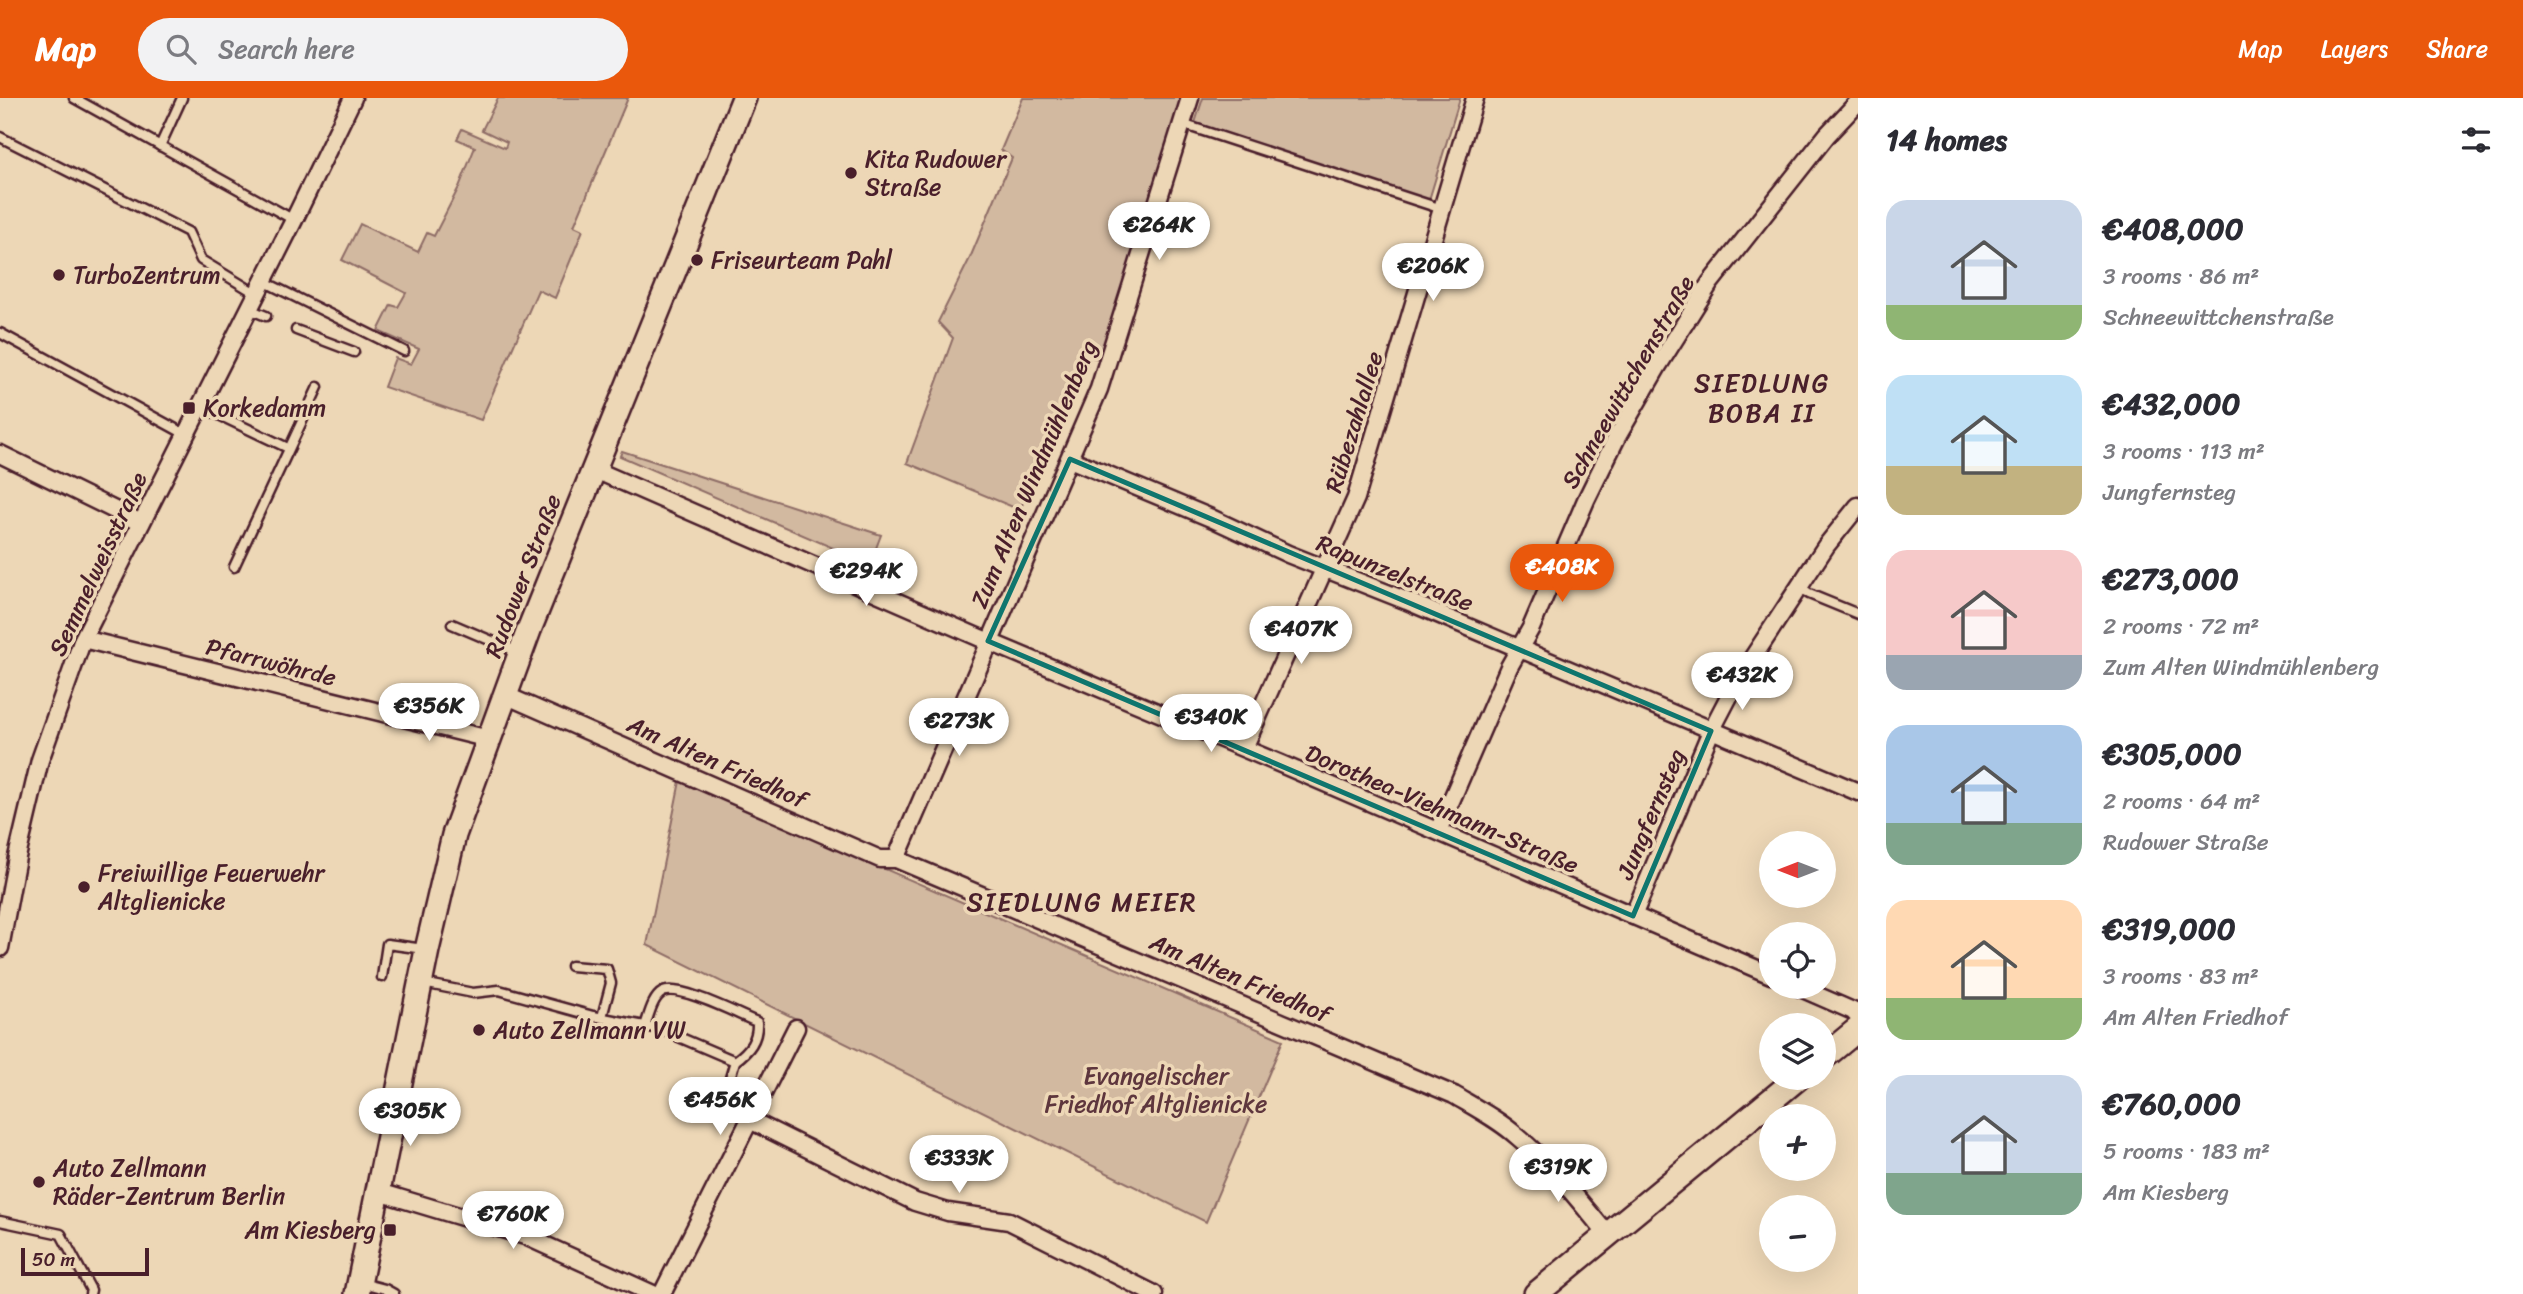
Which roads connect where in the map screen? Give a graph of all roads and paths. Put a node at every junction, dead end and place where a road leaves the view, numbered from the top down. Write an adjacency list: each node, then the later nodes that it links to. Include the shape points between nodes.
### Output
1 (74, 98): 10 (lane)
2 (182, 98): 10 (lane)
3 (352, 98): 12 (street, Semmelweisstraße)
4 (744, 98): 26 (street, Rudower Straße)
5 (1190, 98): 8 (street, Zum Alten Windmühlenberg)
6 (1475, 98): 11 (street, Rübezahlallee)
7 (1858, 102): 36 (street, Schneewittchenstraße, via 1710,283 1658,366 1586,500)
8 (1182, 124): 11 (lane); 25 (street, Zum Alten Windmühlenberg, via 1110,359)
9 (0, 137): 13 (lane, via 188,232 201,260)
10 (160, 146): 12 (lane)
11 (1442, 209): 30 (street, Rübezahlallee, via 1356,498)
12 (294, 220): 13 (street, Semmelweisstraße)
13 (260, 287): 14 (street, Semmelweisstraße); 18 (lane)
14 (249, 309): 15 (lane); 21 (street, Semmelweisstraße)
15 (266, 316)
16 (296, 330): 19 (lane)
17 (0, 334): 22 (lane)
18 (404, 351)
19 (354, 352)
20 (317, 387): 23 (lane)
21 (200, 406): 22 (street, Semmelweisstraße); 23 (lane)
22 (185, 433): 28 (street, Semmelweisstraße)
23 (288, 448): 29 (lane)
24 (0, 454): 28 (street)
25 (1070, 459): 30 (street, Rapunzelstraße); 35 (street, Zum Alten Windmühlenberg)
26 (593, 469): 35 (street, Dorothea-Viehmann-Straße); 37 (street, Rudower Straße)
27 (1858, 506): 31 (street, Jungfernsteg)
28 (141, 523): 34 (street, Semmelweisstraße)
29 (234, 567)
30 (1323, 568): 36 (street, Rapunzelstraße); 41 (street, Rübezahlallee)
31 (1799, 587): 32 (lane); 39 (street, Jungfernsteg, via 1736,683)
32 (1858, 614)
33 (452, 624): 37 (lane)
34 (83, 639): 40 (street, Pfarrwöhrde); 46 (street, Semmelweisstraße, via 40,760)
35 (988, 641): 41 (street, Dorothea-Viehmann-Straße); 44 (street, Zum Alten Windmühlenberg)
36 (1520, 650): 39 (street, Rapunzelstraße); 43 (street, Schneewittchenstraße)
37 (521, 653): 38 (street, Rudower Straße)
38 (505, 695): 40 (street, Rudower Straße); 44 (street, Am Alten Friedhof, via 880,859)
39 (1711, 731): 42 (street, Rapunzelstraße); 45 (street, Jungfernsteg)
40 (489, 739): 47 (street, Rudower Straße, via 454,835)
41 (1244, 748): 43 (street, Dorothea-Viehmann-Straße)
42 (1858, 792)
43 (1438, 831): 45 (street, Dorothea-Viehmann-Straße)
44 (896, 859): 64 (street, Am Alten Friedhof, via 1454,1095 1525,1143)
45 (1633, 916): 49 (street, Dorothea-Viehmann-Straße)
46 (0, 948)
47 (427, 950): 50 (lane, via 387,944); 51 (street, Rudower Straße)
48 (571, 966): 53 (lane, via 607,970 611,983)
49 (1759, 970)
50 (382, 977)
51 (420, 982): 53 (lane, via 473,993 499,990); 62 (street, Rudower Straße)
52 (1826, 999): 55 (street, via 1853,1011)
53 (602, 1017): 54 (lane)
54 (645, 1026): 58 (lane); 58 (lane, via 656,998 664,991 691,995 757,1023 749,1052)
55 (1858, 1027): 57 (street)
56 (796, 1028): 61 (street)
57 (1836, 1046)
58 (735, 1061): 59 (lane)
59 (730, 1078)
60 (1783, 1090): 64 (street)
61 (750, 1120): 69 (street); 70 (street, via 915,1202 1009,1221)
62 (379, 1192): 65 (street, Rudower Straße); 68 (street, via 525,1236)
63 (0, 1221): 66 (lane, via 61,1234)
64 (1607, 1234): 71 (street)
65 (358, 1288): 67 (lane)
66 (90, 1294)
67 (394, 1294)
68 (653, 1294)
69 (662, 1294)
70 (1154, 1294)
71 (1536, 1294)

